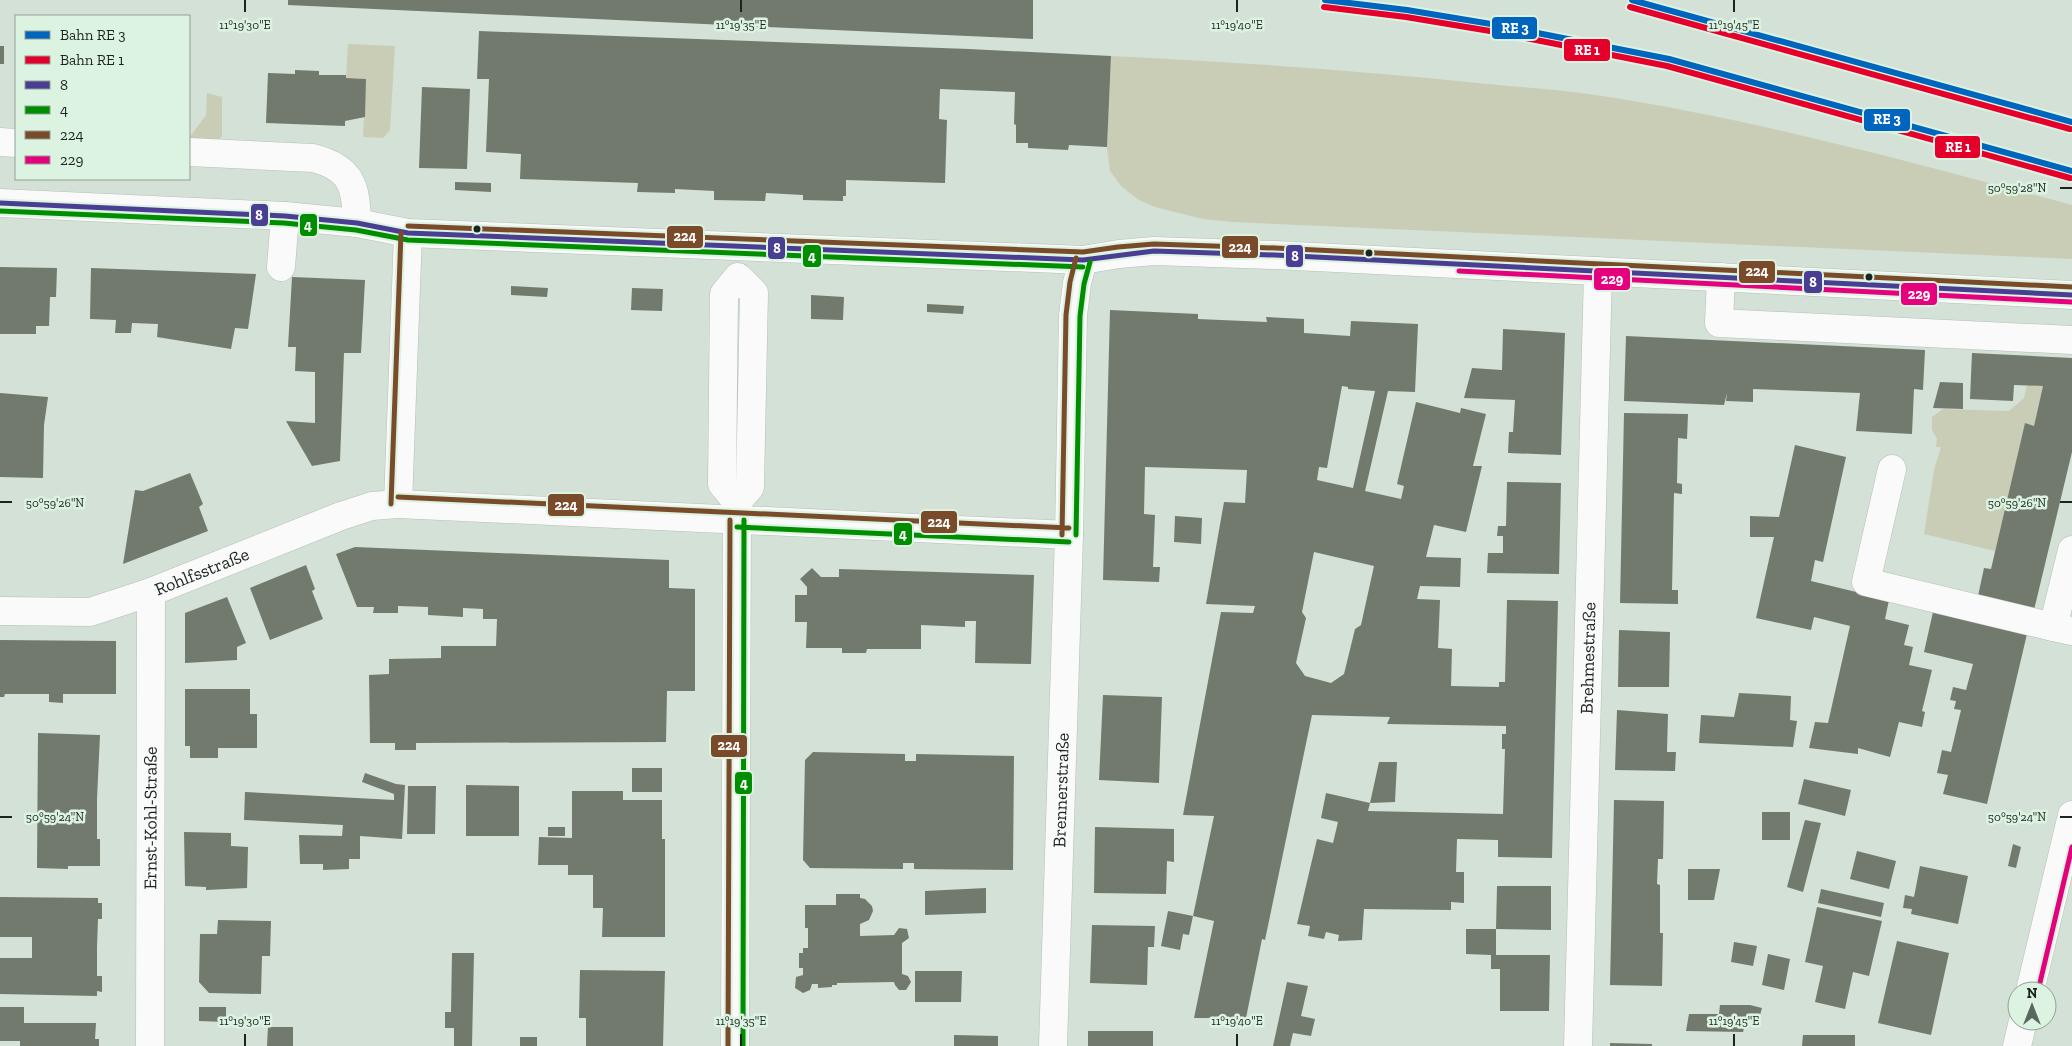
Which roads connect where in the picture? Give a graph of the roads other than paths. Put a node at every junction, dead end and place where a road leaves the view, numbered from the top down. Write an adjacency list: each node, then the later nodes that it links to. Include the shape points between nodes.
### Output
1 (0, 142): 2 (street)
2 (15, 143)
3 (190, 152): 6 (street, via 314,158 330,162 352,184 357,196)
4 (0, 203): 5 (street)
5 (284, 216): 6 (street); 9 (street)
6 (357, 223): 7 (street)
7 (408, 233): 8 (street); 16 (street)
8 (1083, 260): 10 (street, via 1154,251); 18 (street, Brennerstraße, via 1072,315)
9 (281, 267)
10 (1598, 271): 12 (street); 29 (street, Brehmestraße)
11 (738, 277): 11 (street, via 754,293 750,487 737,502 722,484 724,294)
12 (1721, 277): 13 (street); 14 (street, via 1719,323)
13 (2072, 295)
14 (2072, 340)
15 (1892, 469): 22 (street, via 1866,582)
16 (398, 504): 17 (street, Rohlfsstraße); 20 (street, Rohlfsstraße, via 372,506 341,516)
17 (737, 520): 18 (street, Rohlfsstraße); 27 (street)
18 (1069, 535): 28 (street, Brennerstraße)
19 (2072, 550): 22 (street)
20 (151, 592): 21 (street, Rohlfsstraße, via 90,612); 26 (street, Ernst-Kohl-Straße)
21 (0, 611)
22 (2062, 629)
23 (2072, 815): 24 (street)
24 (2032, 981)
25 (2021, 1031): 30 (street)
26 (150, 1046)
27 (735, 1046)
28 (1054, 1046)
29 (1578, 1046)
30 (2017, 1046)

